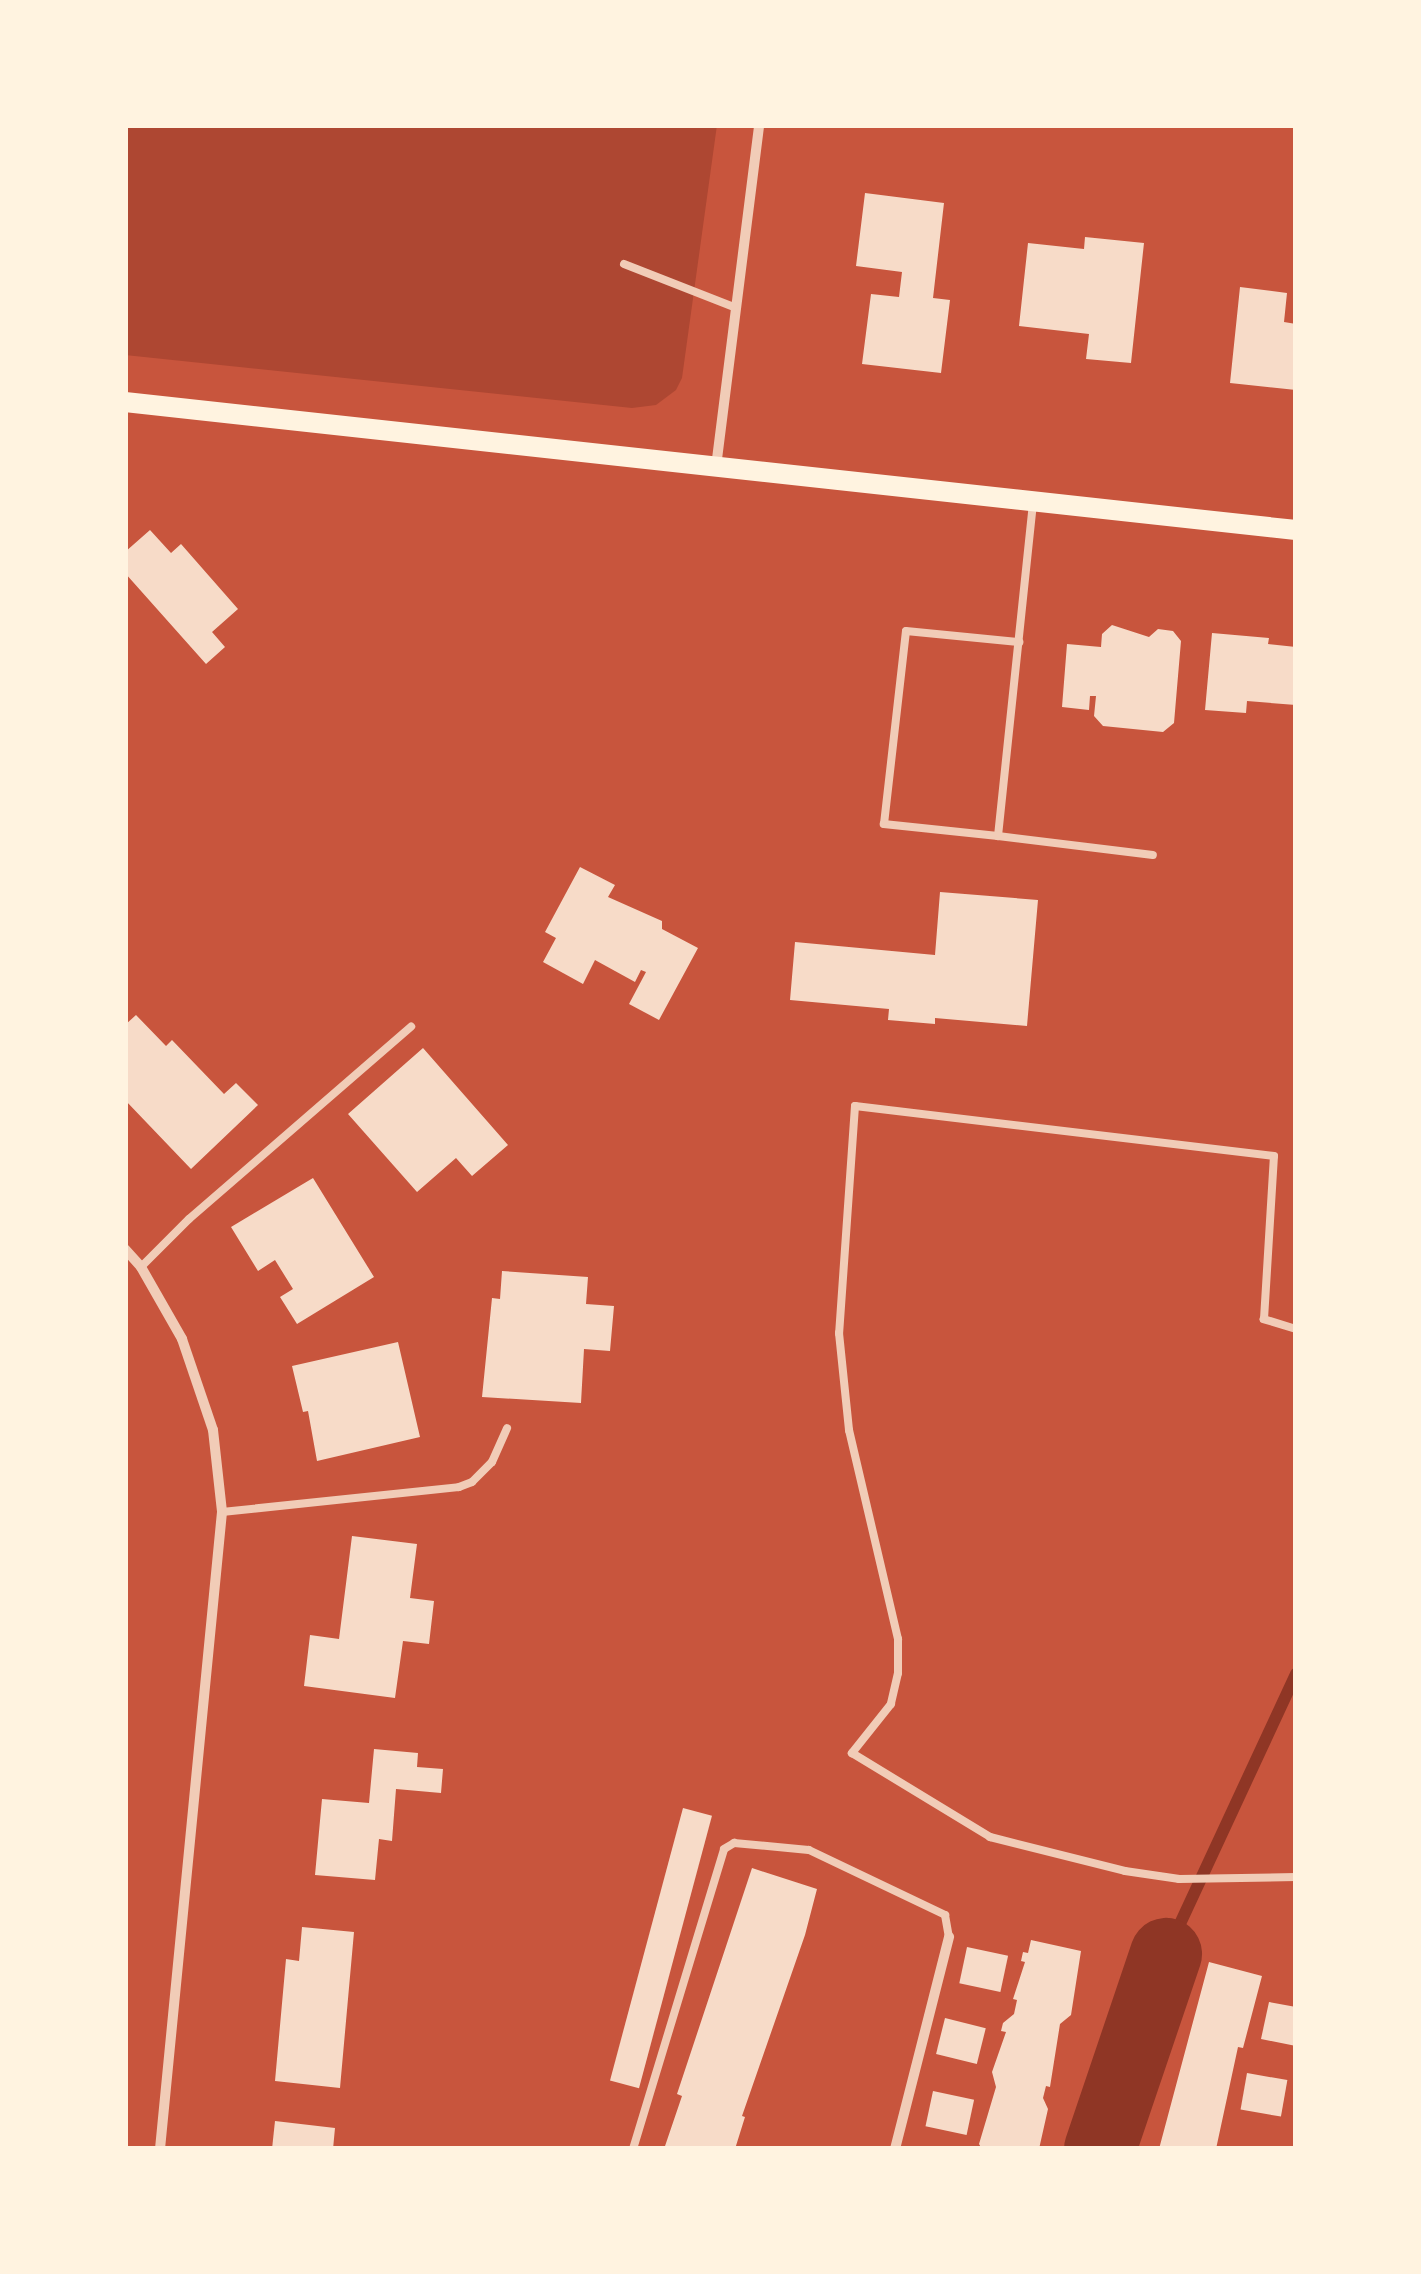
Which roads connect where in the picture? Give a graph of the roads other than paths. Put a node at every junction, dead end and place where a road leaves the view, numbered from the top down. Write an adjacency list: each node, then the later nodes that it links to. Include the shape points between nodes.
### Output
1 (760, 125): 3 (street)
2 (624, 264): 3 (lane)
3 (734, 307): 5 (street)
4 (125, 402): 5 (main road)
5 (716, 468): 6 (main road)
6 (1033, 502): 7 (main road); 8 (lane)
7 (1296, 530)
8 (1018, 642): 9 (lane); 9 (lane, via 906,632 886,804 884,824)
9 (998, 836): 10 (lane)
10 (1153, 855)
11 (411, 1027): 13 (lane, via 188,1218)
12 (125, 1249): 13 (street)
13 (141, 1267): 16 (street, via 182,1339 214,1430)
14 (1296, 1329): 17 (lane, via 1264,1320 1274,1156 855,1106 839,1333 849,1430 898,1639 898,1674 891,1704 852,1753 990,1837 1178,1879)
15 (508, 1428): 16 (lane, via 492,1462 459,1487)
16 (222, 1512): 19 (street)
17 (1296, 1877)
18 (949, 1936): 20 (lane, via 945,1915 809,1850 734,1842 724,1849); 21 (street)
19 (160, 2149)
20 (632, 2149)
21 (895, 2149)

